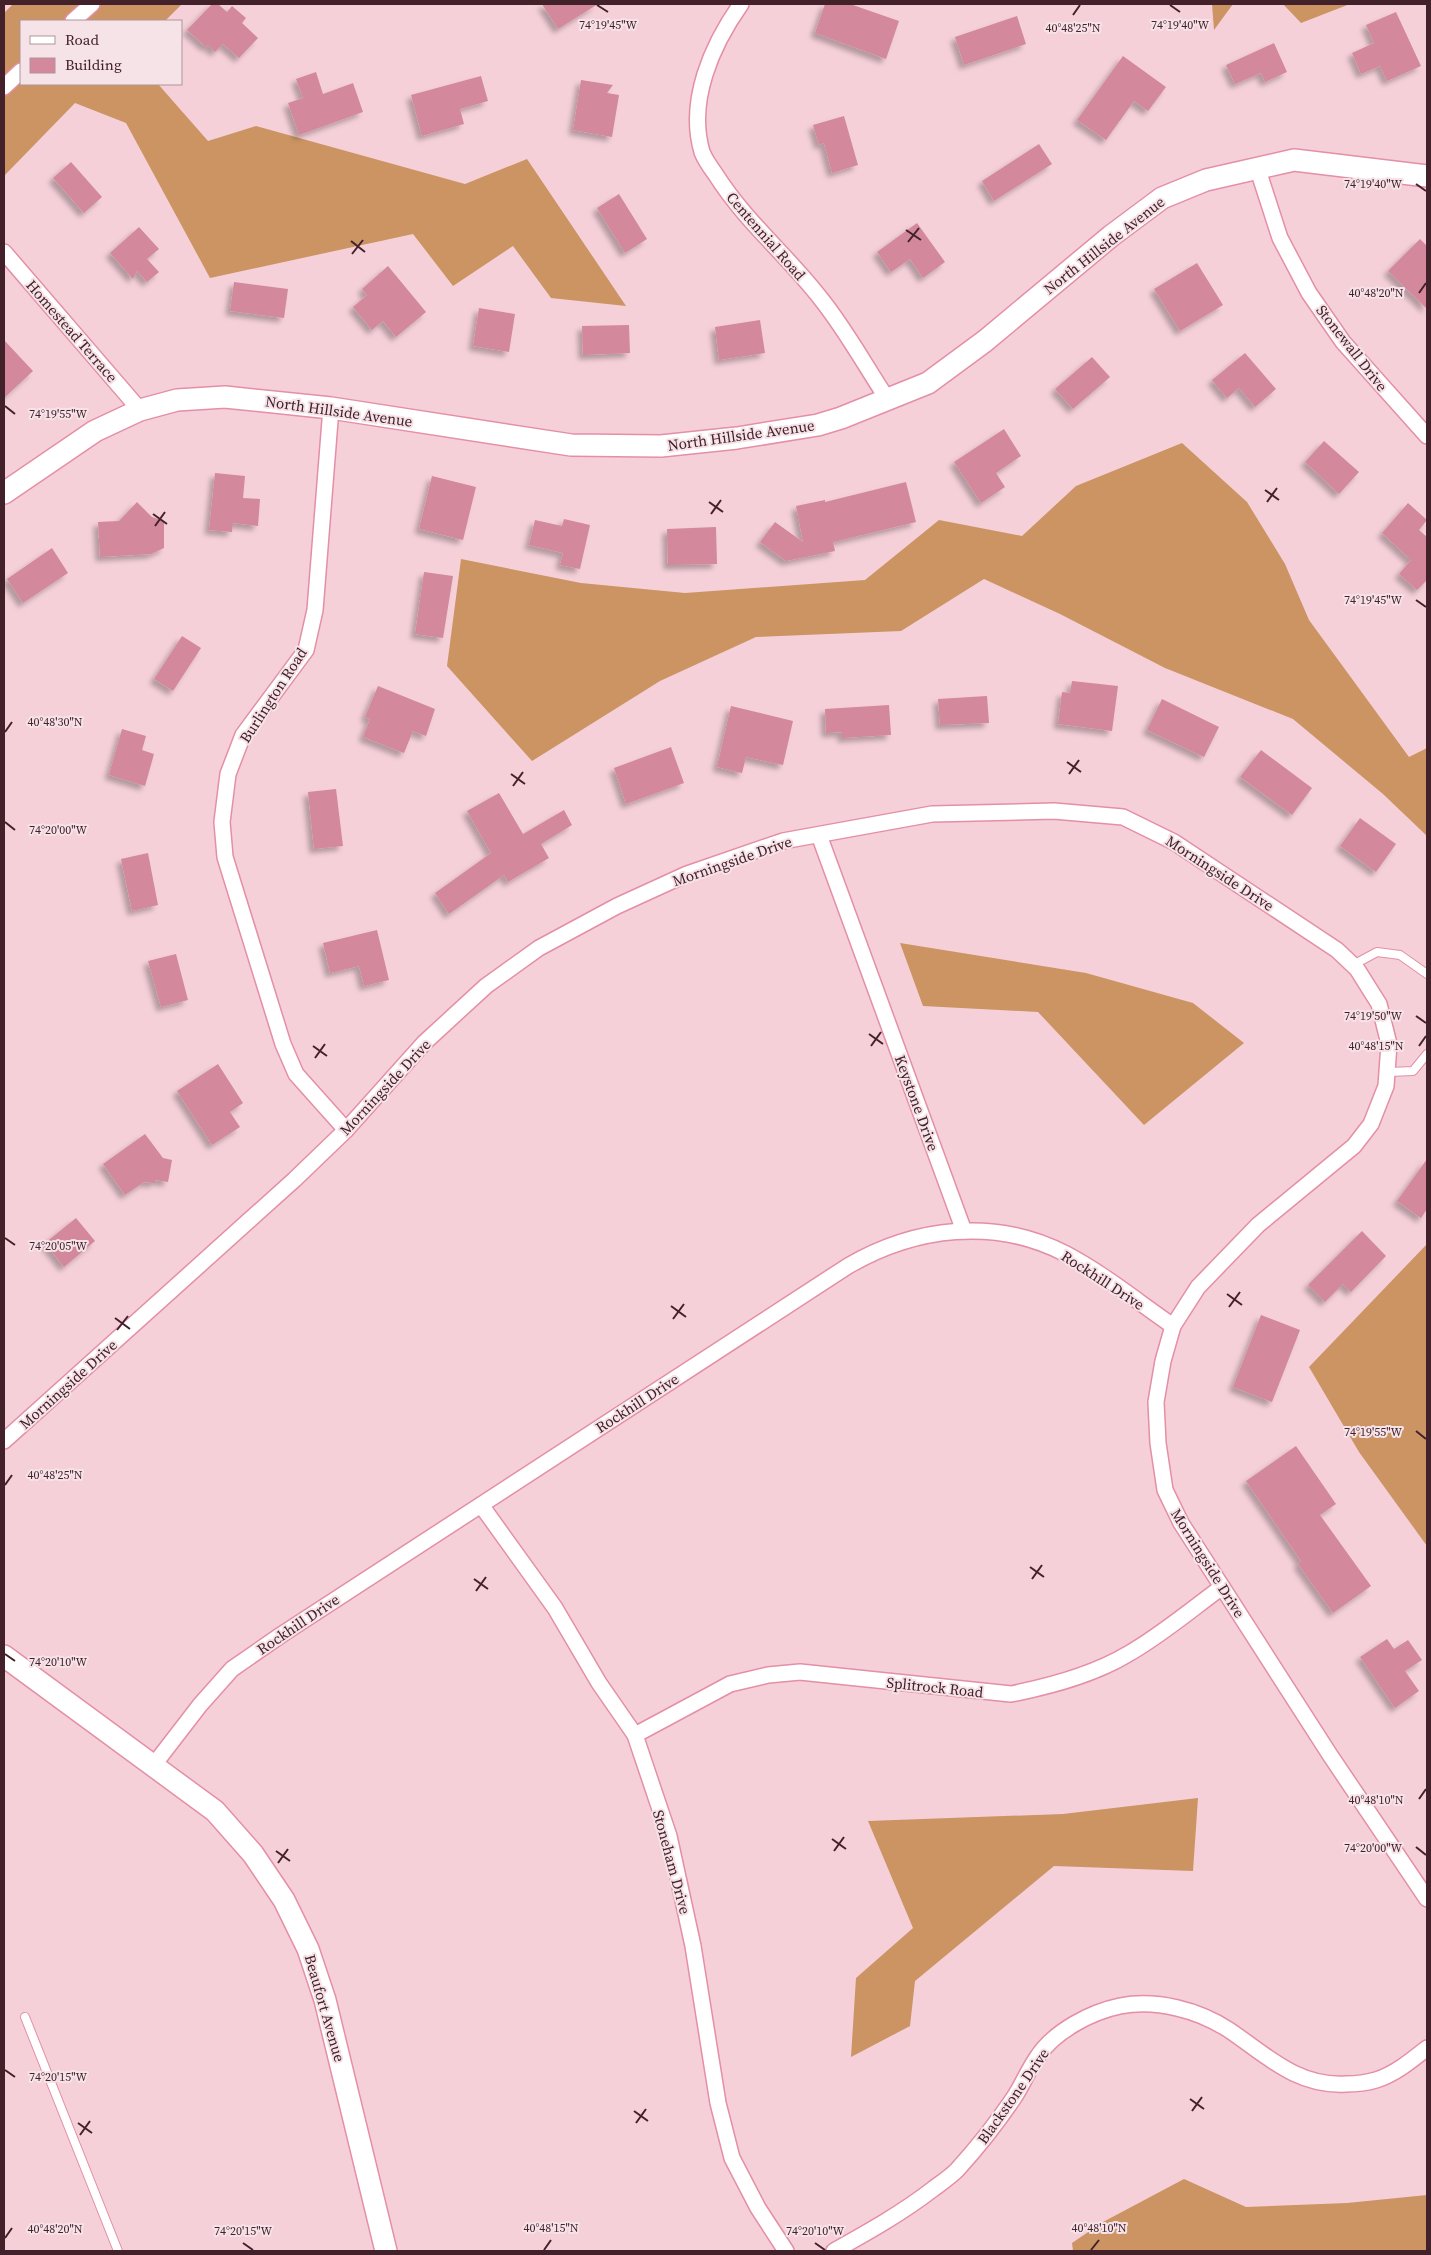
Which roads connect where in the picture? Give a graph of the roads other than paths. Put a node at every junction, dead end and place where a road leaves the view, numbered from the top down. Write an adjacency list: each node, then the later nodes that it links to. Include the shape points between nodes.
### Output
1 (92, 4): 3 (street)
2 (742, 4): 9 (street, Centennial Road, via 712,56 701,88 697,118 702,154 729,196 821,299)
3 (74, 20)
4 (20, 71): 5 (street)
5 (4, 87)
6 (1257, 167): 7 (street, North Hillside Avenue, via 1294,160); 9 (street, North Hillside Avenue, via 1206,180 1162,198 1111,236 986,341 928,383); 12 (street, Stonewall Drive, via 1280,238 1309,293 1343,342)
7 (1427, 176)
8 (4, 252): 11 (street, Homestead Terrace)
9 (888, 400): 10 (street, North Hillside Avenue, via 818,425 660,446 571,445)
10 (331, 408): 11 (street, North Hillside Avenue, via 225,397 178,400); 19 (street, Burlington Road, via 315,610 306,650 243,735 228,774 222,822 225,858 283,1044 296,1074)
11 (140, 410): 13 (street, North Hillside Avenue, via 95,431)
12 (1427, 436)
13 (4, 493)
14 (819, 835): 15 (street, Morningside Drive, via 932,814 1054,810 1122,817 1174,842 1337,950); 19 (street, Morningside Drive, via 783,842 687,874 617,906 539,948 486,986 424,1043); 20 (street, Keystone Drive)
15 (1353, 965): 16 (lane, via 1377,952 1400,955); 18 (street, Morningside Drive, via 1366,980 1384,1017 1389,1044)
16 (1427, 974)
17 (1427, 1054): 18 (lane, via 1414,1071)
18 (1389, 1072): 21 (street, Morningside Drive, via 1377,1112 1354,1146 1258,1225 1198,1288)
19 (346, 1130): 22 (street, Morningside Drive)
20 (964, 1231): 21 (street, Rockhill Drive, via 1022,1237 1065,1253); 23 (street, Rockhill Drive, via 910,1238 868,1255)
21 (1174, 1326): 24 (street, Morningside Drive, via 1163,1361 1156,1402 1165,1490 1181,1523)
22 (4, 1441)
23 (481, 1505): 26 (street, Stoneham Drive, via 555,1608); 27 (street, Rockhill Drive, via 232,1669)
24 (1222, 1587): 26 (street, Splitrock Road, via 1128,1654 1086,1674 1044,1688 1011,1694 800,1672 768,1675 730,1684); 28 (street, Morningside Drive)
25 (4, 1656): 27 (street, Beaufort Avenue)
26 (634, 1735): 33 (street, Stoneham Drive, via 669,1836 693,1946 718,2103 732,2158 758,2208)
27 (154, 1766): 32 (street, Beaufort Avenue, via 215,1811 253,1854 284,1900 308,1949 325,2000)
28 (1427, 1899)
29 (25, 2017): 31 (lane)
30 (1427, 2048): 34 (street, Blackstone Drive, via 1411,2061 1376,2080 1334,2085 1293,2074 1228,2030 1186,2010 1142,2004 1100,2012 1060,2034 1038,2055 1014,2098 955,2172 888,2221)
31 (118, 2251)
32 (386, 2251)
33 (786, 2251)
34 (834, 2251)

